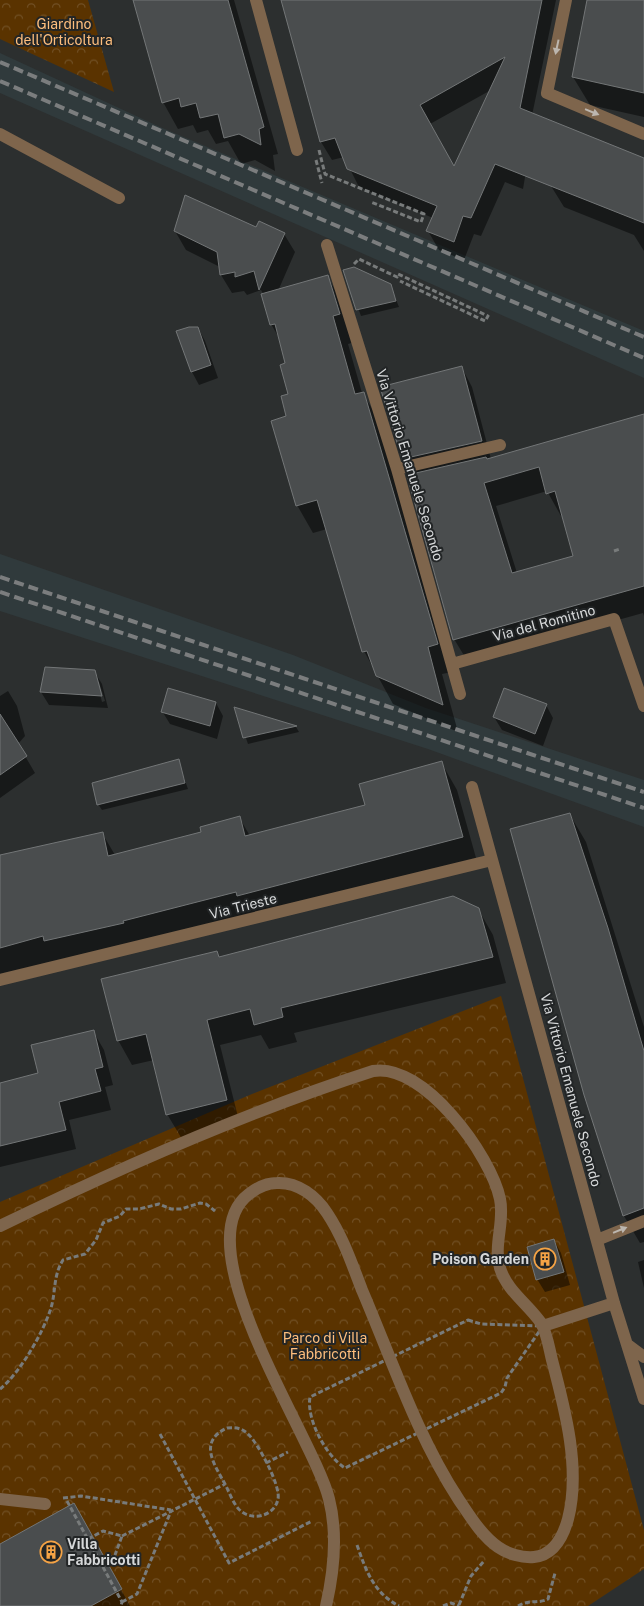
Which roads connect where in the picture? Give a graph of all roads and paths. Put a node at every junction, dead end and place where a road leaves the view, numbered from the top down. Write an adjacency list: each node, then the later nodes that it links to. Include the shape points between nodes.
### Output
1 (256, 0): 5 (street)
2 (566, 0): 4 (street, one-way to 4, via 547,93)
3 (0, 134): 9 (street)
4 (644, 134)
5 (297, 150)
6 (319, 150): 10 (path, via 325,174 424,214 421,222)
7 (315, 156): 8 (path)
8 (322, 183)
9 (119, 198)
10 (371, 202)
11 (327, 245): 15 (street, Via Vittorio Emanuele Secondo)
12 (355, 273): 13 (path, via 353,265 359,259 488,316 485,321)
13 (400, 281)
14 (500, 445): 15 (street)
15 (397, 469): 18 (street, Via Vittorio Emanuele Secondo)
16 (620, 548): 17 (path)
17 (614, 551)
18 (452, 664): 19 (street, Via Vittorio Emanuele Secondo); 20 (street, Via del Romitino, via 614,619)
19 (460, 694)
20 (644, 706)
21 (472, 787): 22 (street, Via Vittorio Emanuele Secondo)
22 (492, 860): 23 (street, Via Trieste); 27 (street, Via Vittorio Emanuele Secondo)
23 (0, 980)
24 (233, 1214): 32 (street, via 242,1199 263,1185 289,1184 317,1200 344,1243); 34 (path, via 223,1215 200,1203 181,1209 159,1204 126,1209 120,1216 103,1223 92,1247 85,1254 63,1260 57,1269 51,1307 43,1327 24,1360); 50 (street, via 229,1236 231,1253 244,1306 270,1370 328,1493)
25 (644, 1220): 27 (street, one-way to 25)
26 (0, 1226): 29 (street, via 96,1181 250,1116 373,1071 392,1070 418,1085 454,1117 485,1159 500,1195 502,1209 498,1244 500,1267 511,1287)
27 (597, 1240): 28 (street, Via Vittorio Emanuele Secondo)
28 (614, 1303): 29 (street); 30 (street, Via Vittorio Emanuele Secondo)
29 (543, 1326): 32 (path, via 481,1324 468,1320); 37 (path, via 507,1378 500,1394); 52 (street, via 561,1396 572,1461 570,1512)
30 (628, 1345): 31 (street); 36 (street, Via Vittorio Emanuele Secondo)
31 (644, 1357)
32 (391, 1358): 37 (street)
33 (367, 1370): 35 (path)
34 (0, 1389)
35 (310, 1397)
36 (644, 1399)
37 (422, 1430): 53 (street, via 451,1487 482,1532)
38 (160, 1434): 44 (path)
39 (398, 1442): 40 (path)
40 (345, 1468)
41 (225, 1484): 41 (path, via 211,1456 211,1443 220,1431 234,1428 248,1434 255,1442 275,1481 278,1498 265,1515 250,1516 239,1509); 44 (path)
42 (65, 1497): 47 (path, via 82,1496)
43 (0, 1499): 45 (street)
44 (195, 1499): 47 (path); 48 (path, via 229,1563)
45 (45, 1504)
46 (69, 1506): 51 (path)
47 (171, 1510): 49 (path); 55 (path, via 137,1594)
48 (307, 1524)
49 (122, 1536): 51 (path, via 102,1531); 54 (path, via 115,1555)
50 (334, 1536): 56 (street, via 332,1576); 57 (path, via 343,1532 353,1536 374,1586)
51 (88, 1539): 54 (path)
52 (554, 1548): 53 (street, via 534,1557); 60 (path, via 555,1575 548,1599 530,1600)
53 (503, 1550): 59 (path, via 485,1561 471,1576)
54 (100, 1563): 55 (path)
55 (121, 1604)
56 (326, 1606)
57 (399, 1606)
58 (443, 1606): 59 (path)
59 (459, 1606)
60 (518, 1606)

